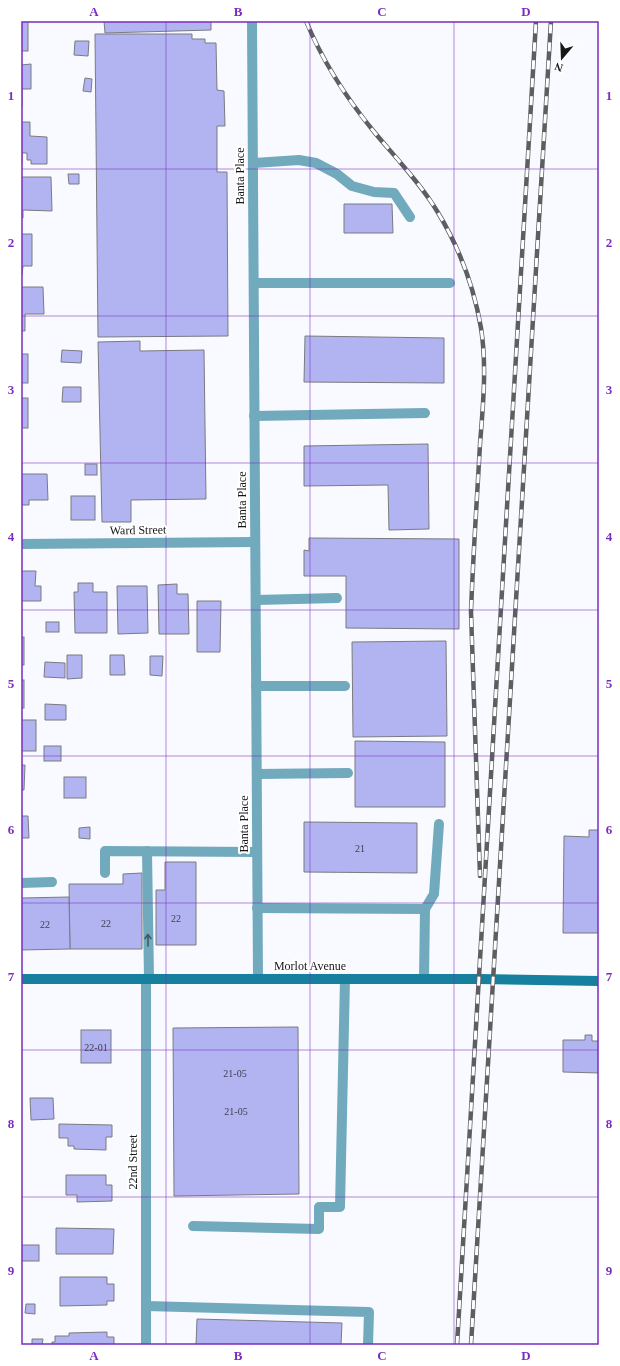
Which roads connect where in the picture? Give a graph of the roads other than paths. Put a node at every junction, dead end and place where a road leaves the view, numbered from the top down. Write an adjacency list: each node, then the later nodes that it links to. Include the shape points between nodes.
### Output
1 (252, 21): 2 (street, Banta Place)
2 (253, 163): 3 (street, via 299,160 316,163 337,174 352,186 374,192 394,193); 4 (street, Banta Place)
3 (410, 217)
4 (254, 283): 5 (street); 7 (street, Banta Place)
5 (450, 283)
6 (425, 413): 7 (street)
7 (254, 416): 8 (street, Banta Place)
8 (255, 542): 9 (street, Ward Street); 11 (street, Banta Place)
9 (21, 544)
10 (337, 598): 11 (street)
11 (256, 600): 12 (street, Banta Place)
12 (256, 686): 13 (street); 15 (street, Banta Place)
13 (345, 686)
14 (348, 773): 15 (street)
15 (256, 774): 18 (street, Banta Place)
16 (439, 824): 23 (street, via 434,894)
17 (147, 851): 18 (street); 19 (street, via 105,851); 25 (street, 22nd Street, one-way to 17)
18 (257, 852): 22 (street, Banta Place)
19 (105, 873)
20 (52, 882): 21 (street)
21 (21, 883)
22 (257, 908): 23 (street); 26 (street, Banta Place)
23 (425, 909): 28 (street)
24 (21, 979): 25 (street, Morlot Avenue)
25 (147, 979): 26 (street, Morlot Avenue); 31 (street, 22nd Street)
26 (258, 979): 27 (street, Morlot Avenue)
27 (345, 979): 28 (street, Morlot Avenue); 30 (street, via 340,1207 319,1207 319,1229)
28 (424, 979): 29 (street, Morlot Avenue)
29 (599, 981)
30 (193, 1226)
31 (146, 1306): 32 (street, 22nd Street); 33 (street, via 369,1312)
32 (146, 1345)
33 (368, 1345)

